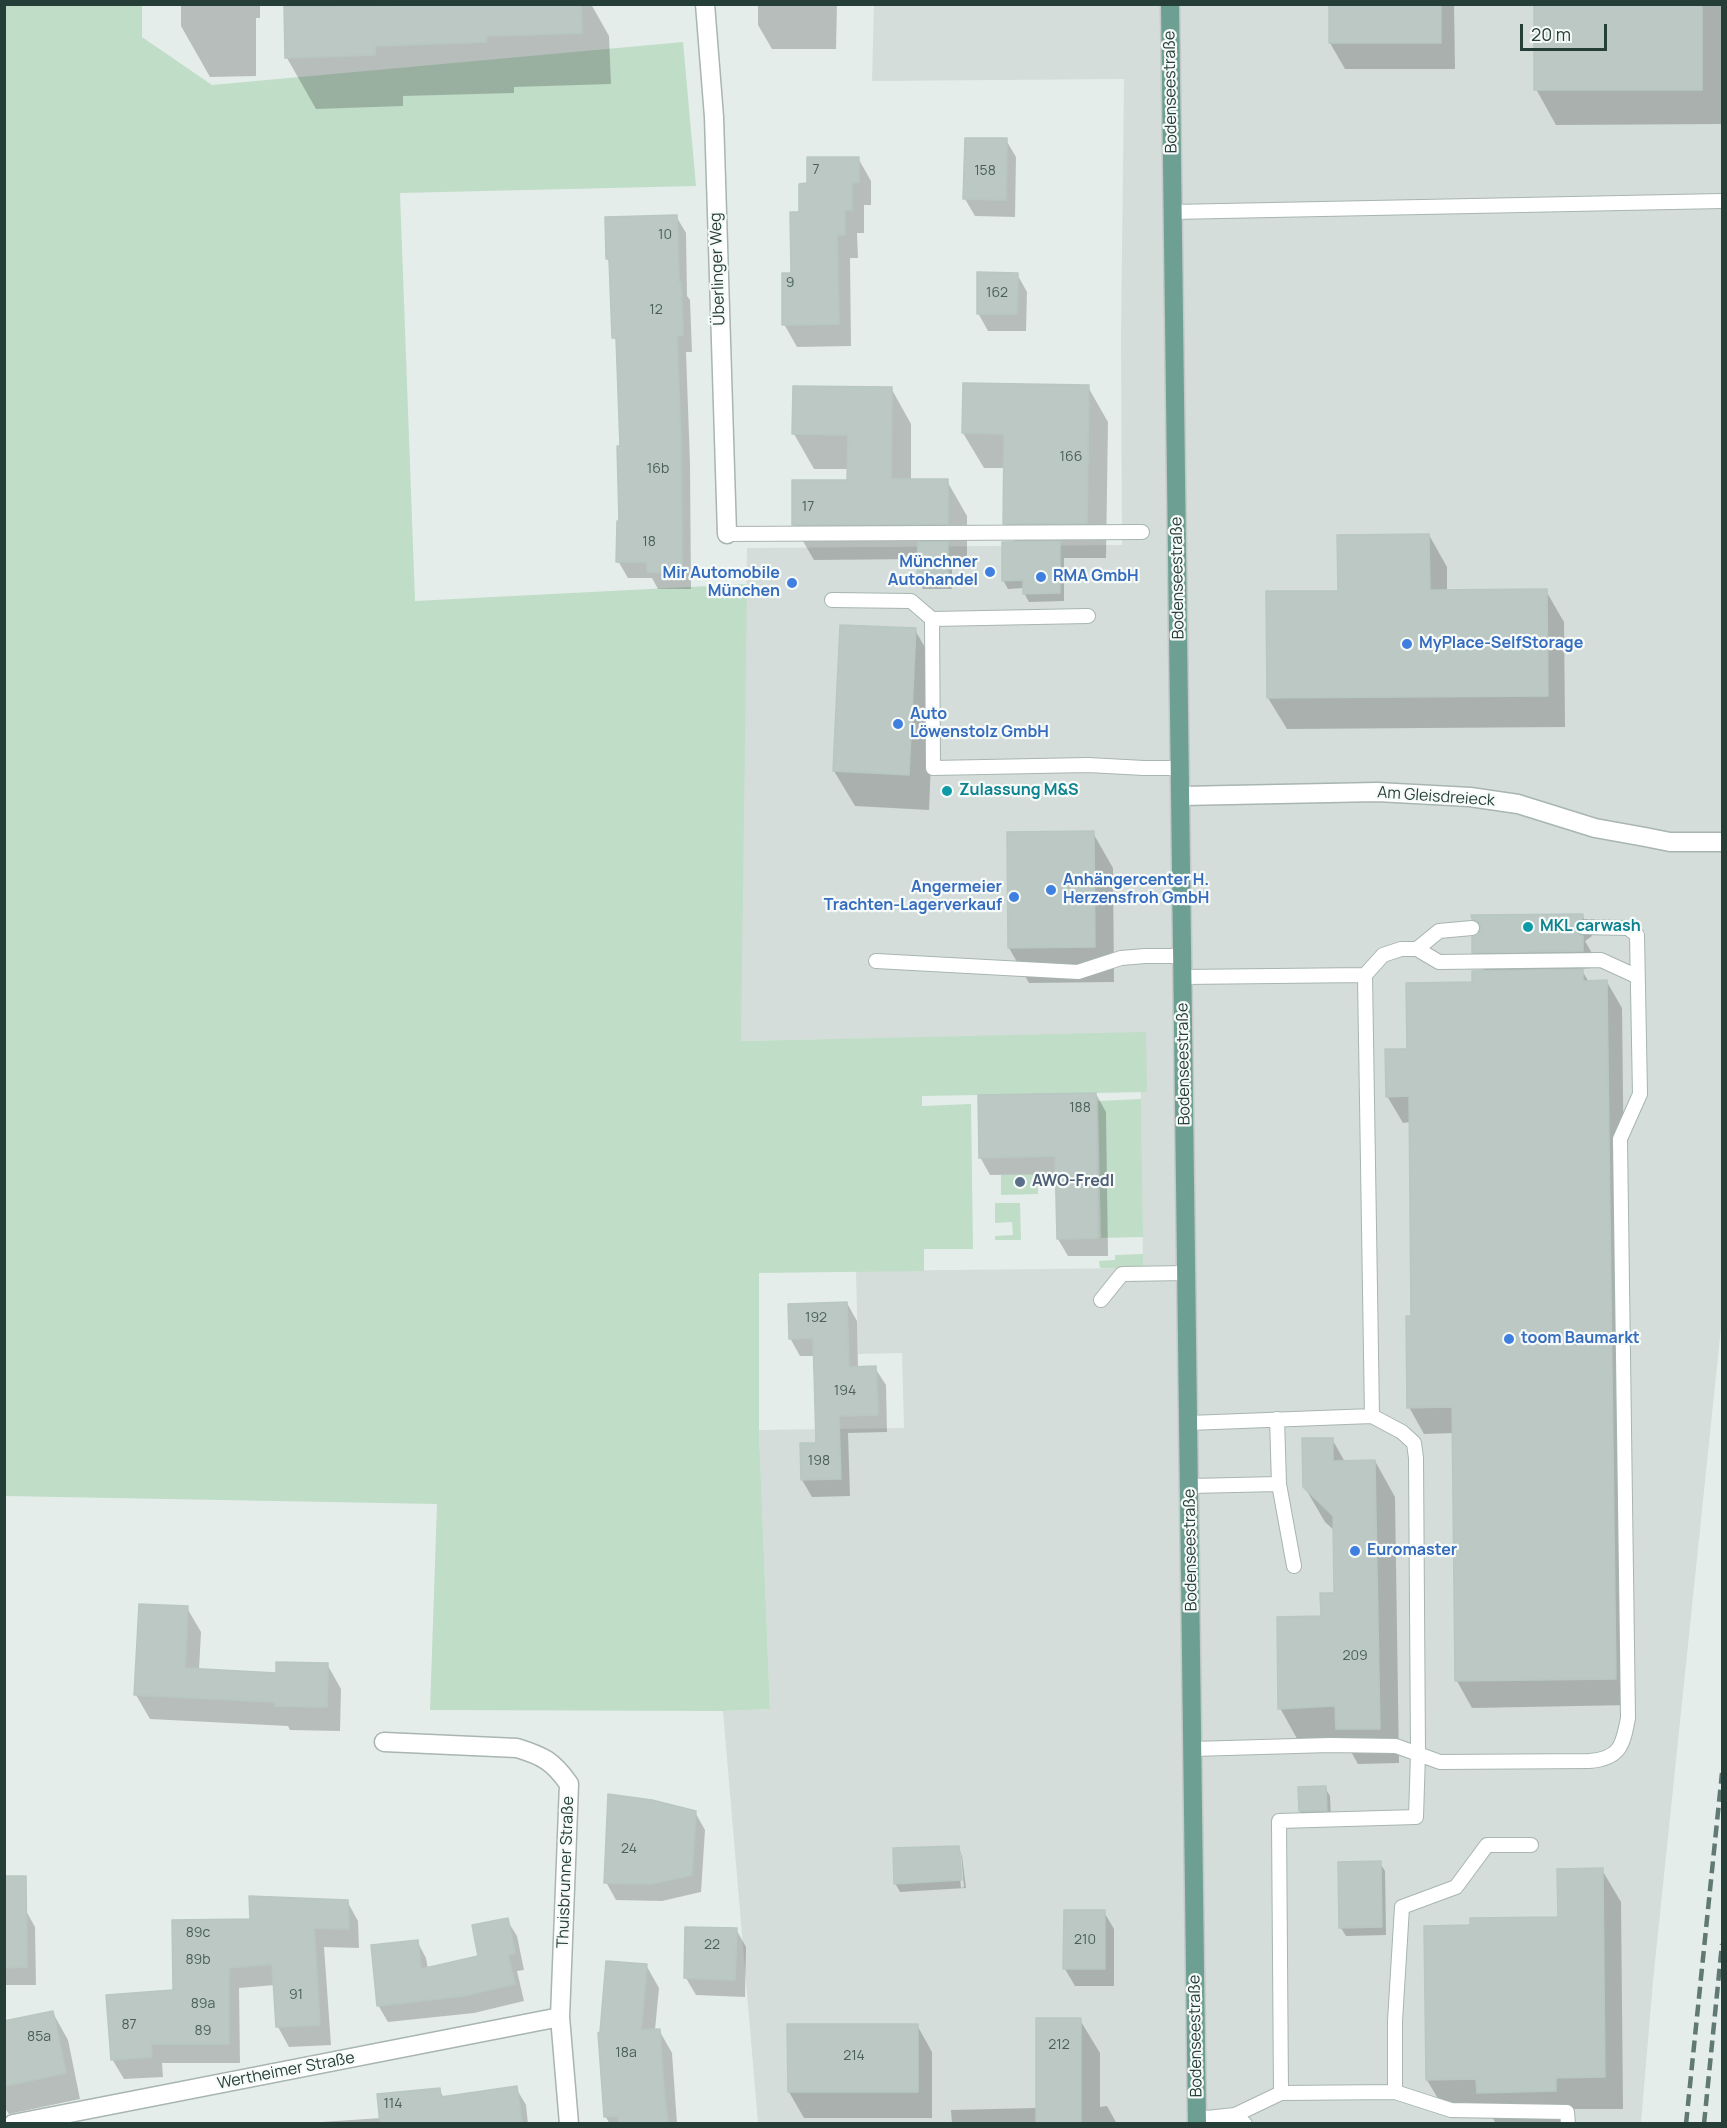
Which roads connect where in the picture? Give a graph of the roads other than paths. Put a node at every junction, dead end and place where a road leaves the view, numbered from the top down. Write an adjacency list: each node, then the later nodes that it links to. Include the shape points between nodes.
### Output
1 (705, 4): 6 (street, Überlinger Weg, via 714,117)
2 (1170, 4): 4 (main road, Bodenseestraße)
3 (1722, 201): 4 (lane)
4 (1172, 212): 10 (main road, Bodenseestraße)
5 (1142, 532): 6 (lane)
6 (727, 534)
7 (832, 600): 9 (lane, via 911,601)
8 (1088, 616): 9 (lane)
9 (932, 619): 10 (lane, via 933,768)
10 (1181, 768): 11 (main road, Bodenseestraße)
11 (1181, 796): 12 (street, Am Gleisdreieck, via 1377,792 1470,797 1518,804 1595,828 1670,842); 16 (main road, Bodenseestraße)
12 (1722, 842)
13 (1583, 927): 19 (lane, via 1628,928 1637,935)
14 (1472, 928): 15 (lane, via 1439,931)
15 (1418, 949): 18 (lane, via 1383,954); 19 (lane, via 1440,963 1601,960)
16 (1183, 956): 17 (lane, via 1121,958 1078,972); 20 (main road, Bodenseestraße)
17 (876, 961)
18 (1365, 975): 20 (lane); 23 (lane)
19 (1636, 976): 31 (lane, via 1640,1094 1620,1139 1628,1718 1624,1741 1614,1755 1589,1761 1457,1763 1440,1762)
20 (1183, 977): 21 (main road, Bodenseestraße)
21 (1187, 1273): 22 (lane, via 1122,1274); 25 (main road, Bodenseestraße)
22 (1101, 1300)
23 (1372, 1416): 24 (lane); 31 (lane, via 1414,1443)
24 (1277, 1419): 25 (lane); 26 (lane)
25 (1190, 1423): 27 (main road, Bodenseestraße)
26 (1279, 1484): 27 (lane); 28 (lane)
27 (1190, 1486): 30 (main road, Bodenseestraße)
28 (1294, 1566)
29 (384, 1742): 33 (street, Thuisbrunner Straße, via 517,1748 538,1754 557,1767 569,1784)
30 (1193, 1749): 31 (lane, via 1396,1746); 37 (main road, Bodenseestraße)
31 (1418, 1753): 35 (lane, via 1416,1817 1280,1821)
32 (1531, 1845): 34 (lane, via 1487,1845 1456,1887 1402,1907)
33 (560, 2016): 38 (street, Wertheimer Straße); 39 (street, Thuisbrunner Straße)
34 (1395, 2092): 35 (lane); 40 (lane, via 1451,2110 1567,2112)
35 (1281, 2093): 36 (lane)
36 (1240, 2119): 37 (lane)
37 (1197, 2121)
38 (12, 2124)
39 (569, 2124)
40 (1568, 2124)

